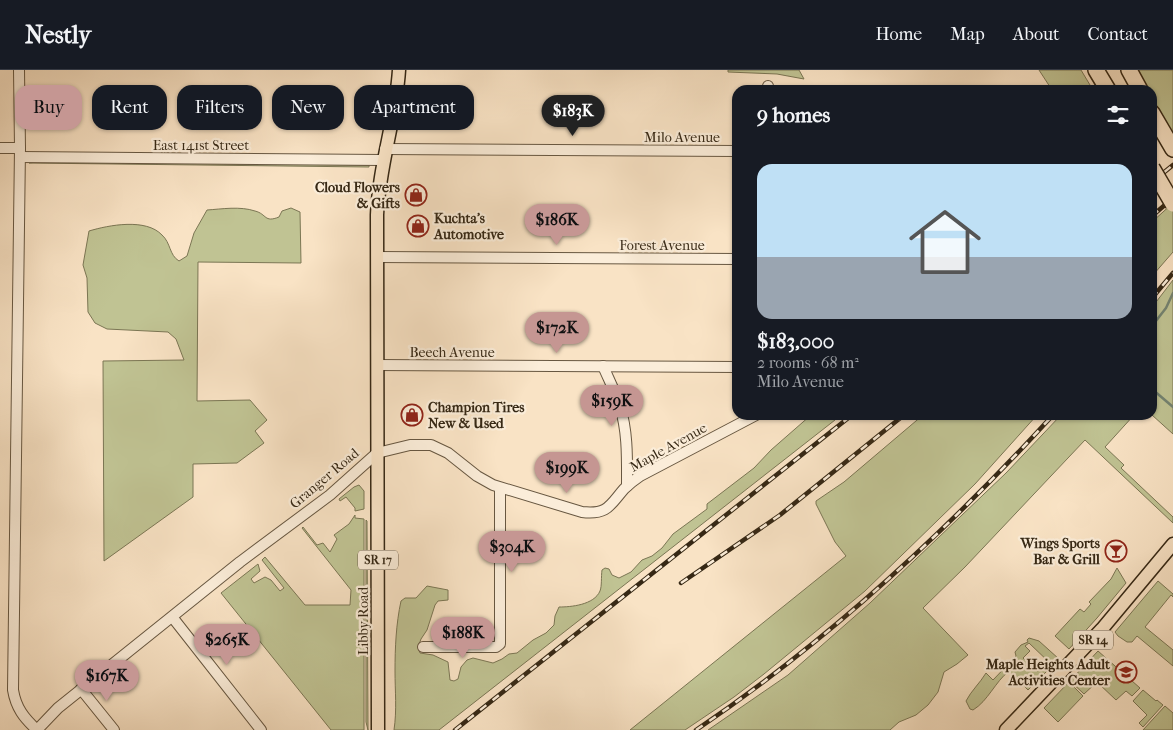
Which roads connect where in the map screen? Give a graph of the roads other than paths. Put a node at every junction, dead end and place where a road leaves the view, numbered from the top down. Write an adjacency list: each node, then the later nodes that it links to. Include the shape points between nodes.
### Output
1 (19, 70): 11 (street)
2 (399, 70): 12 (main road, Granger Road / SR 17)
3 (1096, 70): 5 (highway)
4 (1128, 70): 6 (highway)
5 (1105, 85)
6 (1137, 85)
7 (1157, 122): 9 (highway)
8 (0, 148): 11 (street, East 141st Street)
9 (1173, 149)
10 (732, 151): 12 (street, Milo Avenue)
11 (20, 153): 12 (street, East 141st Street); 28 (street, via 13,690 20,711)
12 (384, 154): 15 (main road, Granger Road / SR 17)
13 (1157, 177): 14 (highway, bridge)
14 (1173, 204)
15 (377, 257): 16 (street, Forest Avenue); 17 (main road, Granger Road / SR 17)
16 (732, 260)
17 (377, 365): 18 (street, Beech Avenue); 21 (main road, Granger Road / SR 17)
18 (603, 366): 19 (street, Beech Avenue); 22 (street, via 618,398 623,418)
19 (732, 367)
20 (746, 420): 22 (street, Maple Avenue, via 650,470)
21 (377, 452): 23 (street, Maple Avenue, via 410,444 431,445); 25 (street, Granger Road, via 330,495 244,559); 31 (main road, Libby Road / SR 17)
22 (627, 486): 23 (street, Maple Avenue, via 610,507 594,512)
23 (500, 489): 26 (street, via 501,642 496,647)
24 (1173, 544): 32 (main road, SR 14, via 1102,629)
25 (173, 618): 27 (street, Granger Road); 30 (street)
26 (423, 647)
27 (81, 689): 28 (street, Granger Road); 29 (street)
28 (37, 730)
29 (114, 730)
30 (261, 730)
31 (378, 730)
32 (1006, 730)

